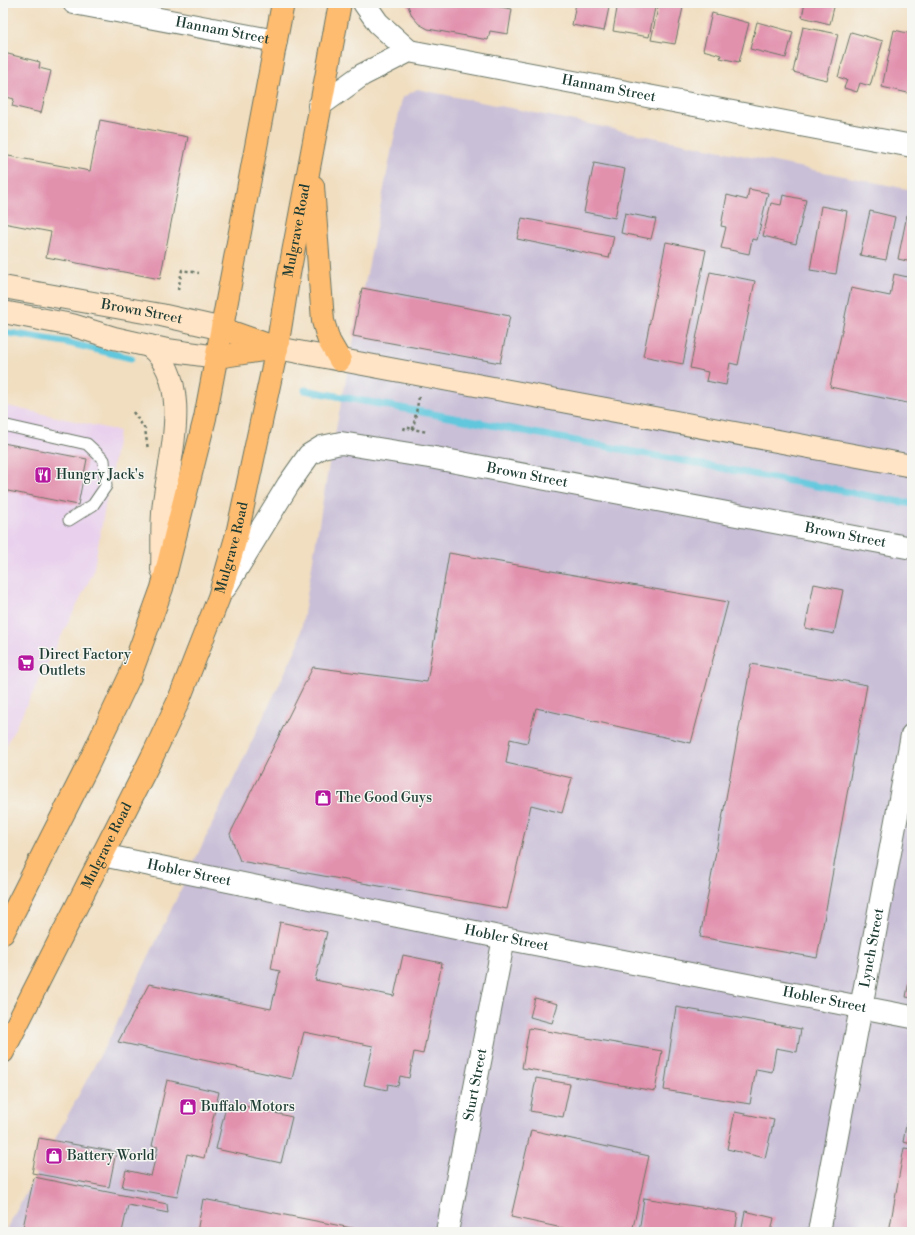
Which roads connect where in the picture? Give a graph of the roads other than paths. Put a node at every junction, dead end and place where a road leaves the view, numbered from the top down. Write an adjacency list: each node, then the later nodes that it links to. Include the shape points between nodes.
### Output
1 (74, 3): 5 (street, Hannam Street)
2 (283, 3): 5 (main road)
3 (340, 3): 7 (main road, Mulgrave Road)
4 (364, 3): 6 (street, via 378,23)
5 (276, 41): 12 (main road)
6 (409, 51): 7 (street, via 362,75); 8 (street, Hannam Street)
7 (320, 106): 9 (main road, Mulgrave Road)
8 (912, 146)
9 (311, 154): 14 (main road, Mulgrave Road); 16 (main road, via 322,314 327,337)
10 (3, 287): 12 (street, Brown Street, via 161,315)
11 (3, 312): 13 (street, Brown Street, via 72,325)
12 (223, 329): 14 (main road, Brown Street); 15 (main road)
13 (149, 346): 15 (street, Brown Street); 21 (street, via 158,354 165,366 172,386 176,414 164,504)
14 (277, 348): 15 (main road, Brown Street); 16 (street, Brown Street); 22 (main road, Mulgrave Road, via 237,534)
15 (217, 357): 21 (main road, via 192,473)
16 (340, 360): 18 (street, Brown Street)
17 (3, 425): 19 (lane, via 87,444 104,460 106,486 93,505)
18 (912, 466)
19 (69, 520)
20 (912, 548): 22 (street, Brown Street, via 435,458 348,443 332,444 313,451 306,460)
21 (162, 588): 25 (main road, via 130,676)
22 (219, 597): 24 (main road, Mulgrave Road, via 178,702)
23 (912, 734): 27 (street, Lynch Street)
24 (102, 855): 26 (street, Hobler Street); 29 (main road, Mulgrave Road)
25 (3, 932)
26 (504, 938): 27 (street, Hobler Street); 30 (street, Sturt Street)
27 (860, 1006): 28 (street, Hobler Street); 31 (street, Lynch Street)
28 (912, 1016)
29 (3, 1052)
30 (447, 1232)
31 (819, 1232)

